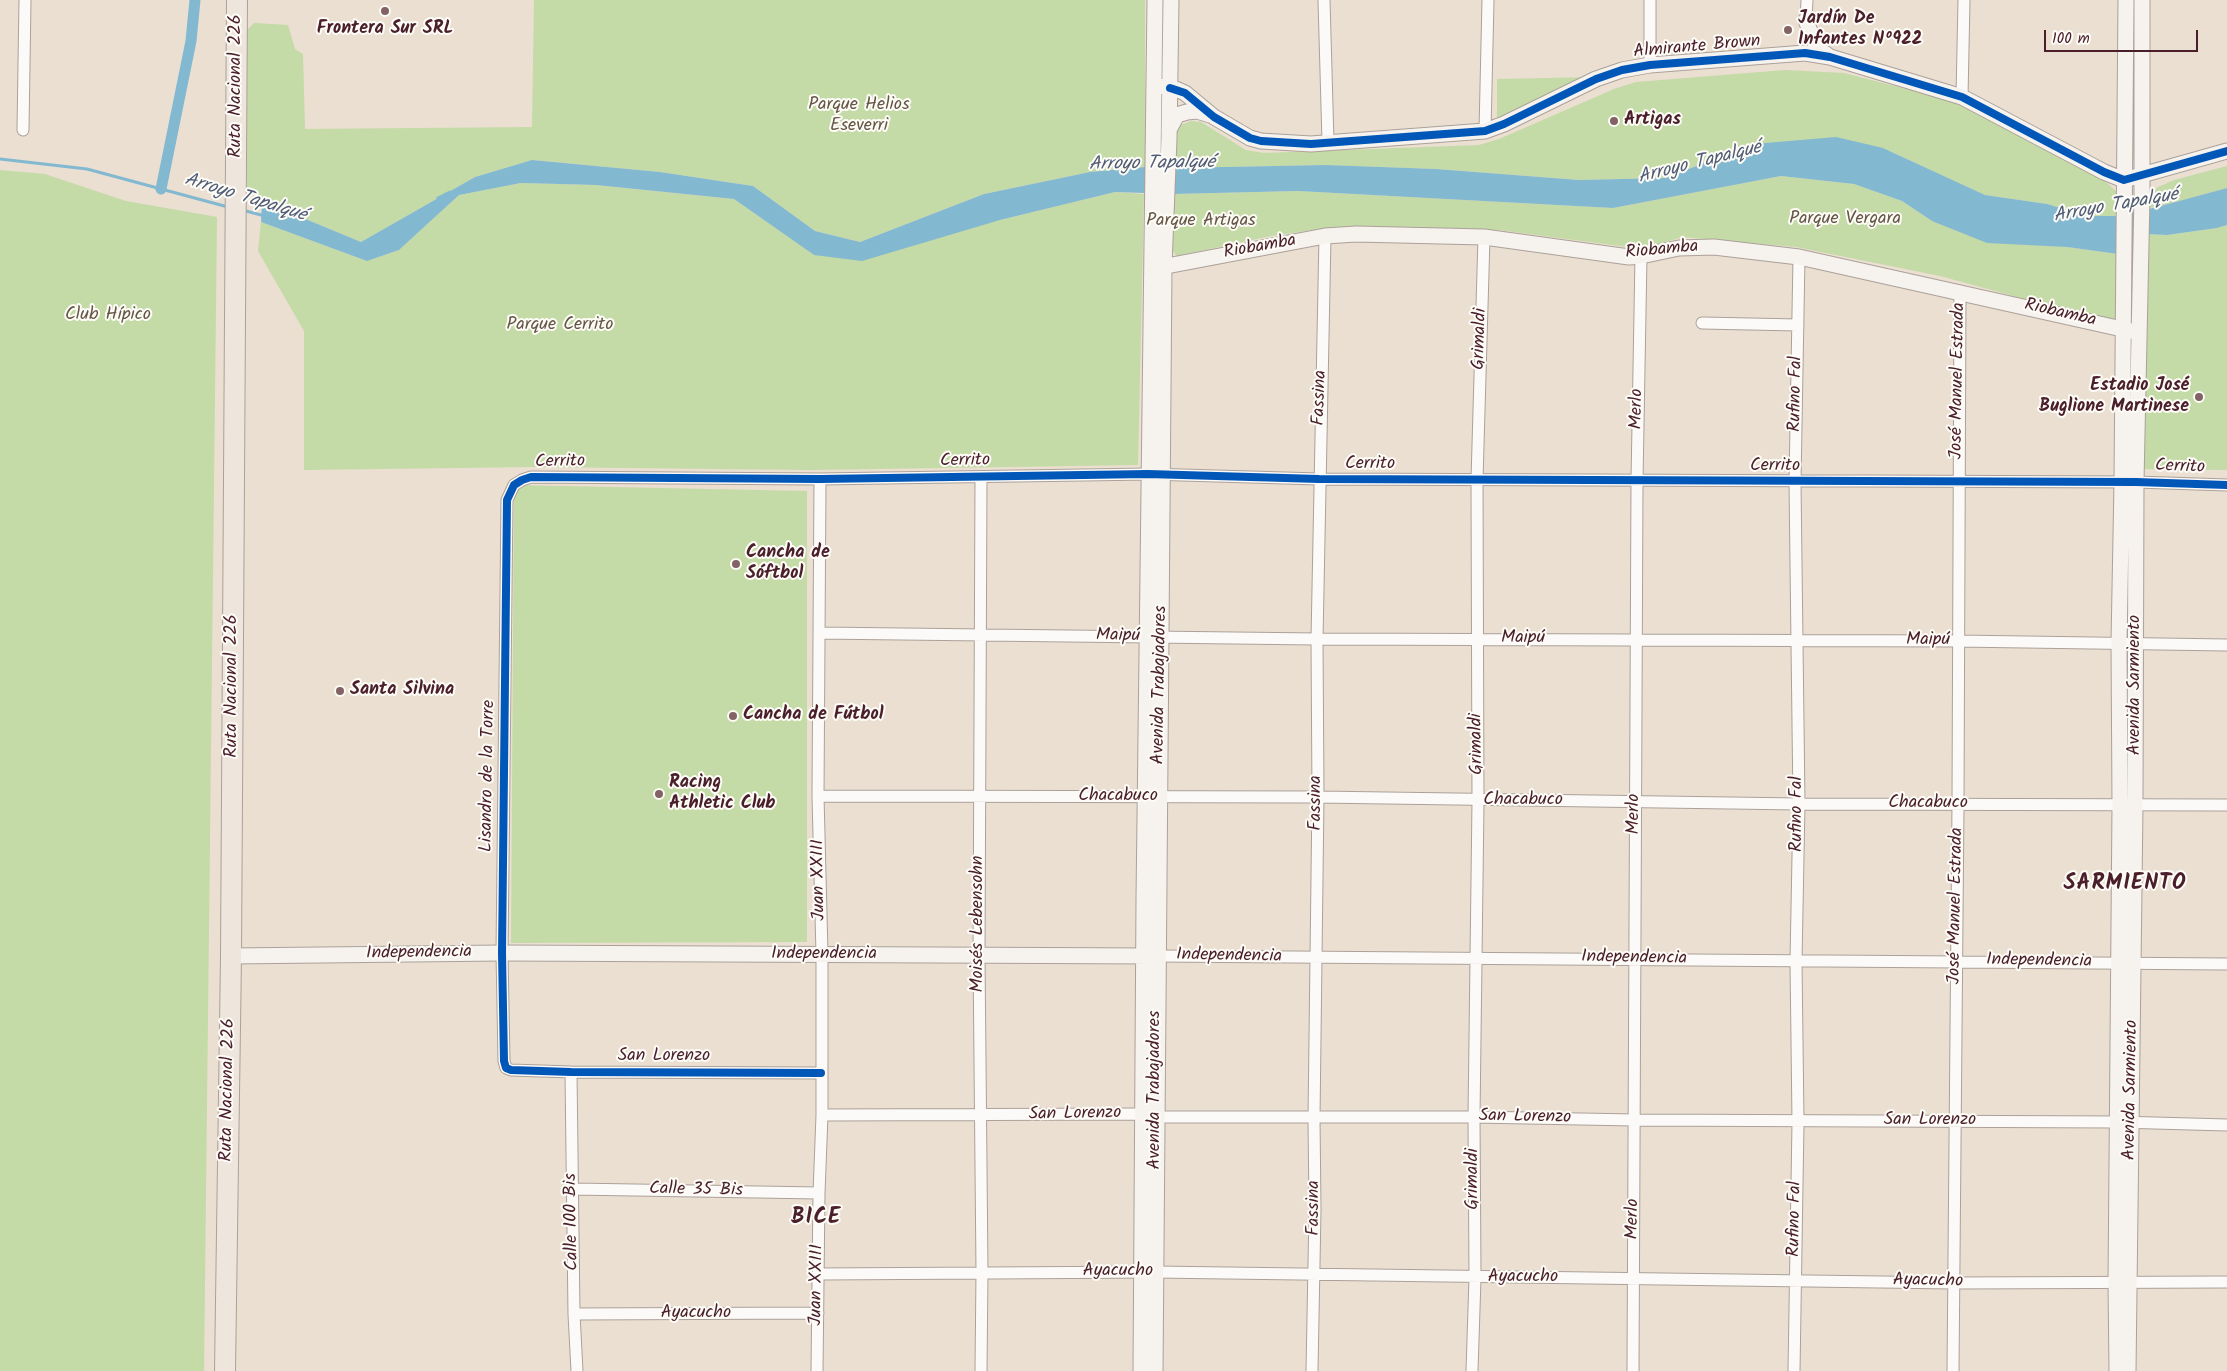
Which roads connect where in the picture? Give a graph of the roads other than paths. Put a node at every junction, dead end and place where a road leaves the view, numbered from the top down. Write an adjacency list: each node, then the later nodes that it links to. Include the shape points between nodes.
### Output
1 (26, 0): 20 (street)
2 (237, 0): 71 (highway, Ruta Nacional 226)
3 (1155, 0): 16 (main road, Avenida Trabajadores)
4 (1171, 0): 17 (main road, Avenida Trabajadores)
5 (1324, 0): 23 (street)
6 (1488, 0): 21 (street)
7 (1650, 0): 15 (street)
8 (1807, 0): 12 (street)
9 (1964, 0): 18 (street)
10 (2126, 0): 26 (main road, Avenida Sarmiento)
11 (2142, 0): 25 (main road, Avenida Sarmiento)
12 (1806, 20): 13 (main road, via 1800,40); 14 (main road, via 1820,50)
13 (1783, 55): 14 (main road, Almirante Brown, via 1805,53); 15 (main road, Almirante Brown)
14 (1830, 57): 18 (main road, Almirante Brown)
15 (1650, 65): 21 (main road, Almirante Brown, via 1611,74)
16 (1153, 85): 17 (main road, Almirante Brown); 27 (main road, Avenida Trabajadores)
17 (1170, 88): 19 (main road, Almirante Brown, via 1185,93); 22 (main road, Avenida Trabajadores)
18 (1962, 97): 26 (main road, Almirante Brown, via 2104,172)
19 (1214, 117): 22 (main road, via 1197,111 1177,115); 23 (main road, Almirante Brown, via 1250,138 1262,141)
20 (23, 130)
21 (1485, 131): 23 (main road, Almirante Brown)
22 (1169, 134): 27 (main road, Avenida Trabajadores)
23 (1328, 142)
24 (2227, 151): 25 (main road)
25 (2142, 175): 26 (main road); 36 (main road, Avenida Sarmiento, via 2139,305)
26 (2124, 187): 36 (main road, Avenida Sarmiento, via 2122,307)
27 (1158, 234): 32 (main road, Avenida Trabajadores)
28 (1325, 236): 29 (main road, Riobamba); 32 (main road, Riobamba); 40 (street, Fassina)
29 (1484, 237): 30 (main road, Riobamba); 41 (street, Grimaldi)
30 (1641, 256): 31 (main road, Riobamba, via 1700,246); 42 (street, Merlo)
31 (1799, 256): 33 (main road, Riobamba); 35 (street, Rufino Fal)
32 (1158, 268): 37 (main road, Avenida Trabajadores)
33 (1960, 291): 36 (main road, Riobamba); 43 (street, José Manuel Estrada)
34 (1702, 323): 35 (street)
35 (1798, 325): 44 (street, Rufino Fal)
36 (2131, 331): 45 (main road, Avenida Sarmiento)
37 (1156, 474): 38 (street, Cerrito); 40 (street, Cerrito); 50 (main road, Avenida Trabajadores)
38 (981, 477): 39 (street, Cerrito); 49 (street, Moisés Lebensohn)
39 (820, 479): 46 (street, Cerrito, via 531,477); 48 (street, Juan XXIII)
40 (1319, 479): 41 (street, Cerrito); 51 (street, Fassina)
41 (1477, 480): 42 (street, Cerrito); 52 (street, Grimaldi)
42 (1637, 481): 44 (street, Cerrito); 53 (street, Merlo)
43 (1958, 481): 44 (street, Cerrito); 45 (street, Cerrito); 55 (street, José Manuel Estrada)
44 (1795, 482): 54 (street, Rufino Fal)
45 (2129, 482): 47 (street, Cerrito); 56 (main road, Avenida Sarmiento); 57 (main road, Avenida Sarmiento)
46 (514, 485): 69 (street, Lisandro de la Torre, via 507,500)
47 (2227, 485)
48 (819, 633): 49 (street, Maipú); 59 (street, Juan XXIII)
49 (980, 635): 50 (street, Maipú); 60 (street, Moisés Lebensohn)
50 (1154, 637): 51 (street, Maipú); 61 (main road, Avenida Trabajadores)
51 (1317, 639): 52 (street, Maipú); 62 (street, Fassina)
52 (1476, 639): 53 (street, Maipú); 63 (street, Grimaldi)
53 (1636, 639): 54 (street, Maipú); 64 (street, Merlo)
54 (1796, 641): 55 (street, Maipú); 65 (street, Rufino Fal)
55 (1958, 641): 56 (street, Maipú); 66 (street, José Manuel Estrada)
56 (2118, 643): 57 (street, Maipú); 67 (main road, Avenida Sarmiento)
57 (2136, 644): 58 (street, Maipú); 67 (main road, Avenida Sarmiento)
58 (2227, 645)
59 (818, 796): 60 (street, Chacabuco); 70 (street, Juan XXIII)
60 (980, 796): 61 (street, Chacabuco); 72 (street, Moisés Lebensohn)
61 (1153, 797): 62 (street, Chacabuco); 73 (main road, Avenida Trabajadores)
62 (1318, 797): 63 (street, Chacabuco); 74 (street, Fassina)
63 (1478, 801): 64 (street, Chacabuco); 75 (street, Grimaldi)
64 (1635, 802): 65 (street, Chacabuco); 76 (street, Merlo)
65 (1799, 804): 66 (street, Chacabuco); 77 (street, Rufino Fal)
66 (1958, 804): 67 (street, Chacabuco); 78 (street, José Manuel Estrada)
67 (2128, 805): 68 (street, Chacabuco); 79 (main road, Avenida Sarmiento)
68 (2227, 805)
69 (502, 953): 70 (main road, Independencia); 71 (main road, Independencia); 81 (street, Lisandro de la Torre)
70 (822, 954): 72 (main road, Independencia); 83 (street, Juan XXIII)
71 (231, 956): 108 (highway, Ruta Nacional 226)
72 (979, 956): 73 (main road, Independencia); 85 (street, Moisés Lebensohn)
73 (1150, 956): 74 (street, Independencia); 86 (main road, Avenida Trabajadores)
74 (1315, 958): 75 (street, Independencia); 88 (street, Fassina)
75 (1476, 958): 76 (street, Independencia); 87 (street, Grimaldi)
76 (1636, 960): 77 (street, Independencia); 89 (street, Merlo)
77 (1796, 961): 78 (street, Independencia); 91 (street, Rufino Fal)
78 (1956, 961): 79 (street, Independencia); 90 (street, José Manuel Estrada)
79 (2126, 963): 80 (street, Independencia); 92 (main road, Avenida Sarmiento)
80 (2227, 964)
81 (506, 1068): 82 (street, San Lorenzo)
82 (571, 1072): 83 (street, San Lorenzo); 94 (street, Calle 100 Bis)
83 (821, 1073): 84 (street, Juan XXIII)
84 (822, 1115): 85 (street, San Lorenzo); 95 (street, Juan XXIII)
85 (980, 1116): 86 (street, San Lorenzo); 96 (street, Moisés Lebensohn)
86 (1149, 1116): 88 (street, San Lorenzo); 97 (main road, Avenida Trabajadores)
87 (1474, 1117): 88 (street, San Lorenzo); 89 (street, San Lorenzo); 100 (street, Grimaldi)
88 (1314, 1118): 99 (street, Fassina)
89 (1634, 1120): 91 (street, San Lorenzo); 101 (street, Merlo)
90 (1955, 1121): 91 (street, San Lorenzo); 92 (street, San Lorenzo); 105 (street, José Manuel Estrada)
91 (1798, 1122): 102 (street, Rufino Fal)
92 (2125, 1122): 93 (street, San Lorenzo); 103 (main road, Avenida Sarmiento)
93 (2227, 1125)
94 (573, 1189): 95 (street, Calle 35 Bis); 107 (street, Calle 100 Bis)
95 (819, 1194): 98 (street, Juan XXIII)
96 (982, 1272): 97 (street, Ayacucho); 98 (street, Ayacucho); 111 (street, Moisés Lebensohn)
97 (1149, 1272): 99 (street, Ayacucho); 112 (main road, Avenida Trabajadores); 113 (main road, Avenida Trabajadores)
98 (819, 1274): 106 (street, Juan XXIII)
99 (1315, 1274): 100 (street, Ayacucho); 114 (street, Fassina)
100 (1475, 1278): 101 (street, Ayacucho); 115 (street, Grimaldi)
101 (1633, 1278): 102 (street, Ayacucho); 116 (street, Merlo)
102 (1795, 1280): 105 (street, Ayacucho); 117 (street, Rufino Fal)
103 (2123, 1282): 104 (street, Ayacucho); 105 (street, Ayacucho); 119 (main road, Avenida Sarmiento); 120 (main road, Avenida Sarmiento)
104 (2227, 1282)
105 (1953, 1283): 118 (street, José Manuel Estrada)
106 (818, 1313): 107 (street, Ayacucho); 110 (street, Juan XXIII)
107 (574, 1314): 109 (street, Calle 100 Bis)
108 (225, 1371)
109 (577, 1371)
110 (817, 1371)
111 (981, 1371)
112 (1141, 1371)
113 (1155, 1371)
114 (1312, 1371)
115 (1472, 1371)
116 (1633, 1371)
117 (1794, 1371)
118 (1953, 1371)
119 (2117, 1371)
120 (2128, 1371)

